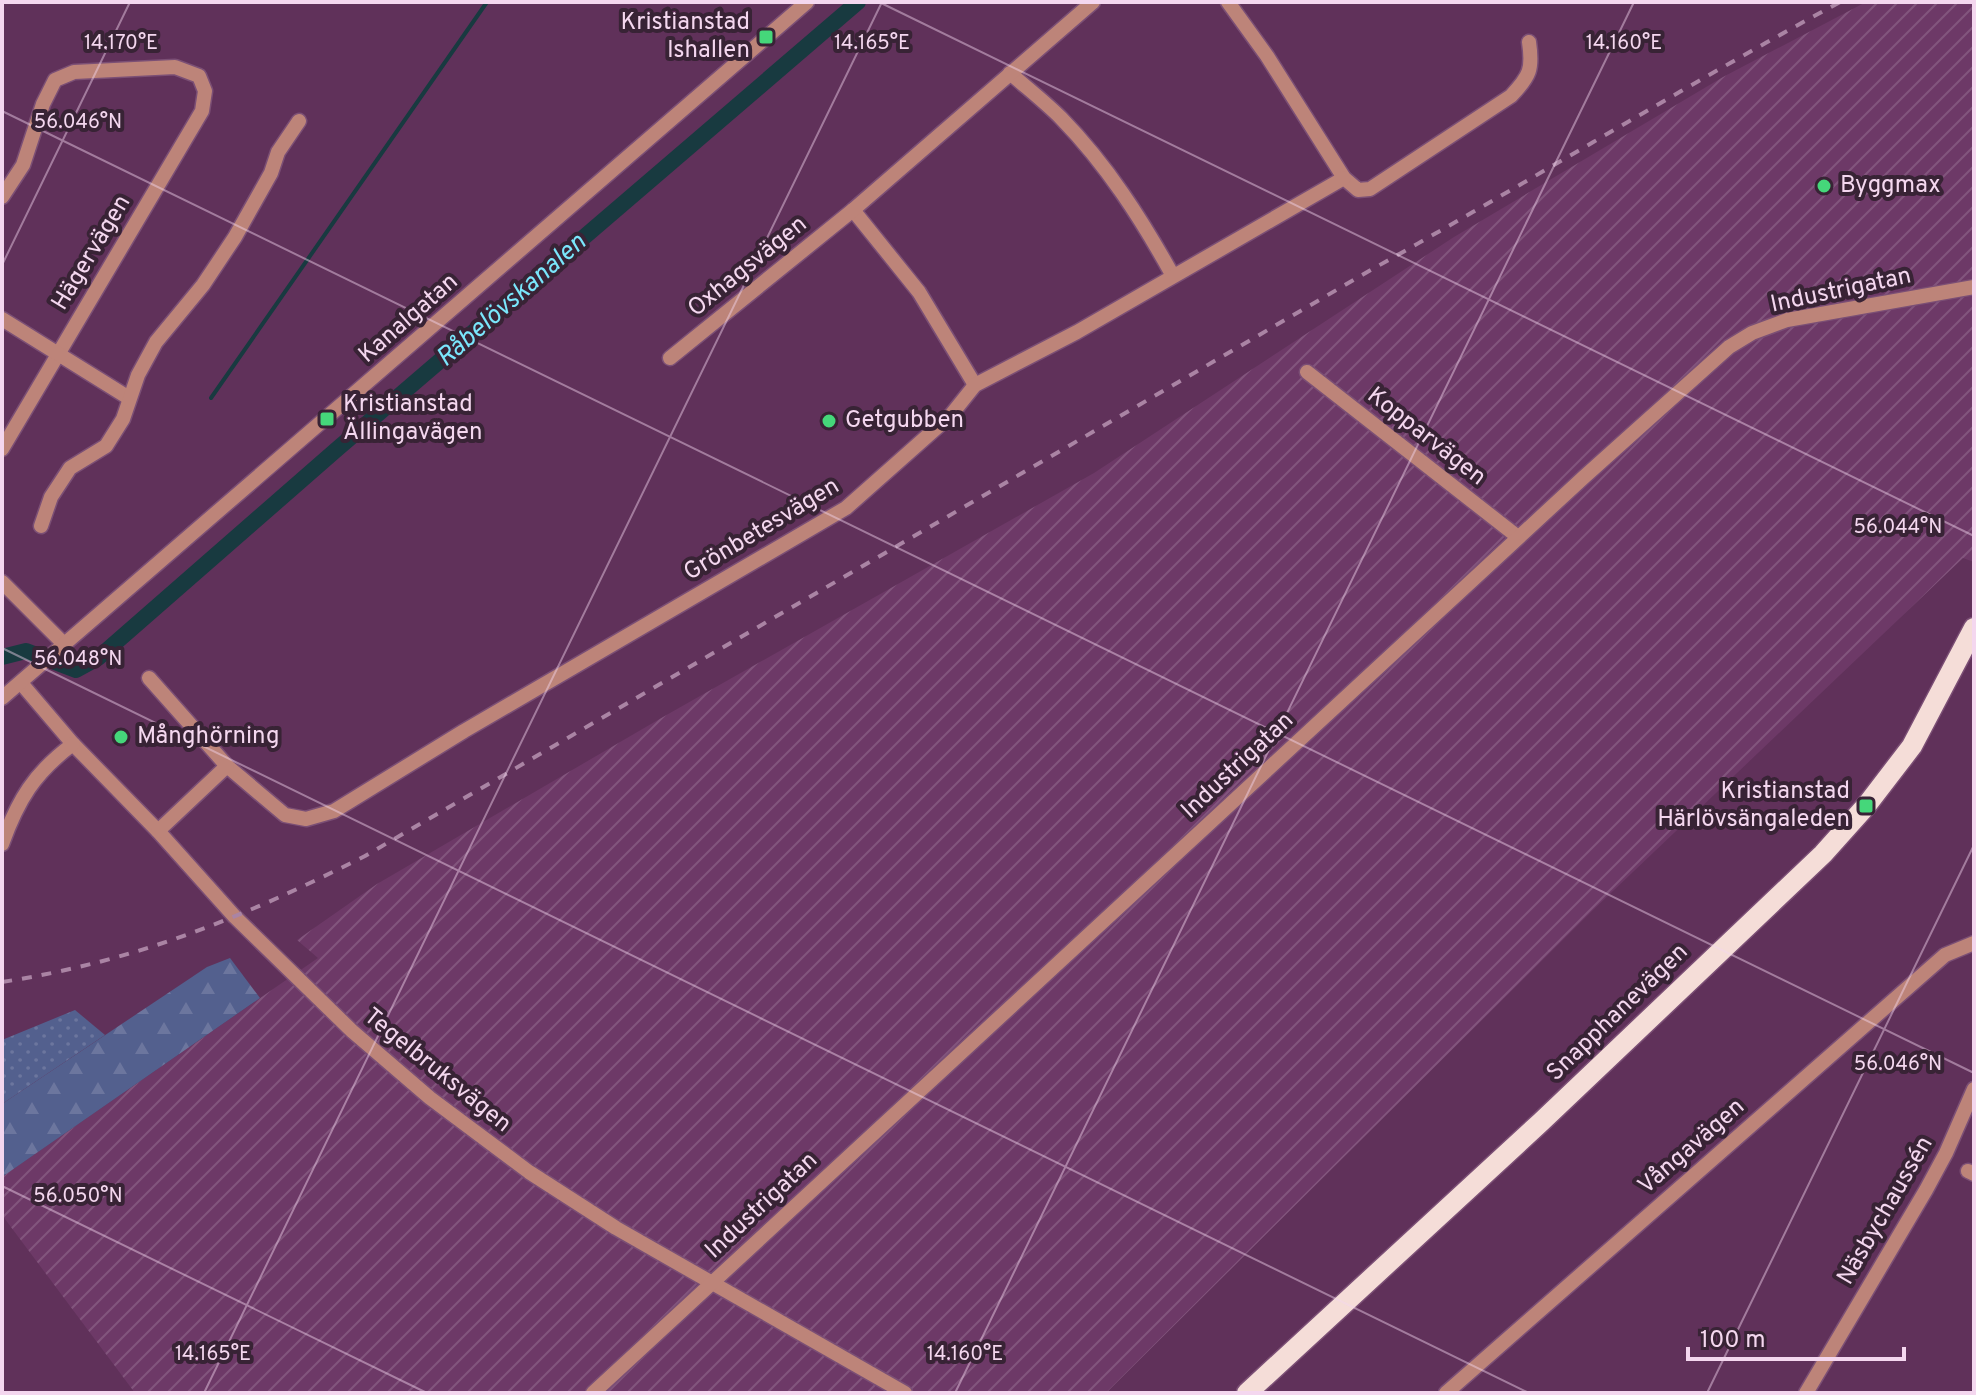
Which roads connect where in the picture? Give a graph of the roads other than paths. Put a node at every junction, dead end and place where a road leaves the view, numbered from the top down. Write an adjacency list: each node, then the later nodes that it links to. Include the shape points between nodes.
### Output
1 (807, 2): 23 (street, Kanalgatan)
2 (1093, 2): 5 (street, Oxhagsvägen)
3 (1228, 2): 7 (street)
4 (1529, 42): 7 (street, via 1532,63 1525,82 1511,96 1370,189 1358,190)
5 (1010, 73): 9 (street, Oxhagsvägen); 10 (street, via 1098,160 1138,213)
6 (299, 121): 17 (street, via 235,237 156,342)
7 (1344, 178): 10 (street, Grönbetesvägen)
8 (2, 197): 13 (street, Hägervägen, via 23,165 55,80 74,72 175,67 199,76 205,91 202,111)
9 (853, 210): 14 (street, Oxhagsvägen); 16 (street, via 919,292)
10 (1173, 276): 16 (street, Grönbetesvägen)
11 (1974, 287): 20 (street, Industrigatan, via 1787,320 1752,333 1729,347)
12 (2, 319): 13 (street)
13 (57, 354): 17 (street); 18 (street, Hägervägen)
14 (670, 358)
15 (1307, 372): 20 (street, Kopparvägen)
16 (975, 385): 28 (street, Grönbetesvägen, via 951,415 846,508 334,811 306,819 285,815)
17 (129, 398): 19 (street, via 106,446 60,480)
18 (2, 449)
19 (41, 526)
20 (1518, 537): 33 (street, Industrigatan)
21 (6, 591): 23 (street)
22 (1974, 628): 37 (main road, Snapphanevägen, via 1912,746 1823,854)
23 (64, 644): 25 (street, Kanalgatan)
24 (149, 678): 28 (street, Grönbetesvägen)
25 (21, 683): 26 (street, Kanalgatan); 27 (street, Tegelbruksvägen)
26 (2, 698)
27 (73, 744): 29 (street, Tegelbruksvägen); 30 (street, via 28,786)
28 (227, 766): 29 (street)
29 (158, 831): 33 (street, Tegelbruksvägen, via 256,937 430,1098 529,1172)
30 (2, 844)
31 (1974, 943): 34 (street, Vångavägen, via 1945,955)
32 (1974, 1089): 38 (street, Näsbychaussén, via 1926,1190)
33 (711, 1284): 35 (street, Industrigatan); 36 (street, Tegelbruksvägen)
34 (1456, 1390)
35 (593, 1393)
36 (905, 1393)
37 (1247, 1393)
38 (1806, 1393)

